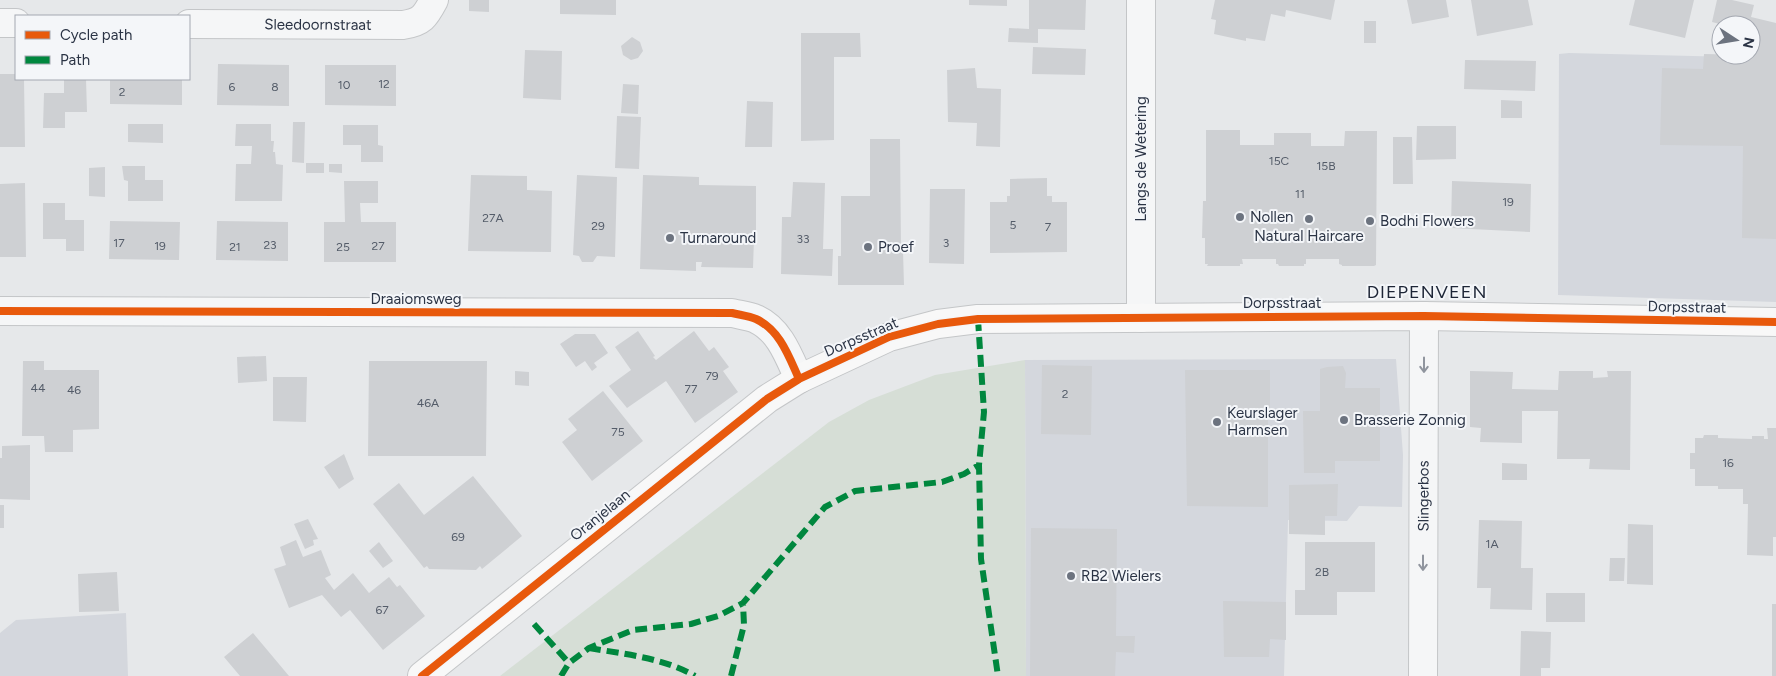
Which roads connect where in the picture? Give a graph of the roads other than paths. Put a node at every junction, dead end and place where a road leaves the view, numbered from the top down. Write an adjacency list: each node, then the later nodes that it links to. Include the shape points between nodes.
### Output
1 (434, 0): 5 (street, Sleedoornstraat, via 419,22 403,25)
2 (1141, 0): 8 (street, Langs de Wetering)
3 (0, 23): 4 (street)
4 (15, 24)
5 (190, 24)
6 (0, 311): 10 (street, Draaiomsweg, via 732,313 756,319 770,330 784,347)
7 (1424, 316): 8 (street, Dorpsstraat); 9 (street, Dorpsstraat); 12 (street, Slingerbos, one-way to 12)
8 (1141, 318): 10 (street, Dorpsstraat, via 978,319 938,324 888,337)
9 (1776, 322)
10 (799, 380): 11 (street, Oranjelaan, via 767,399)
11 (422, 676)
12 (1422, 676)

